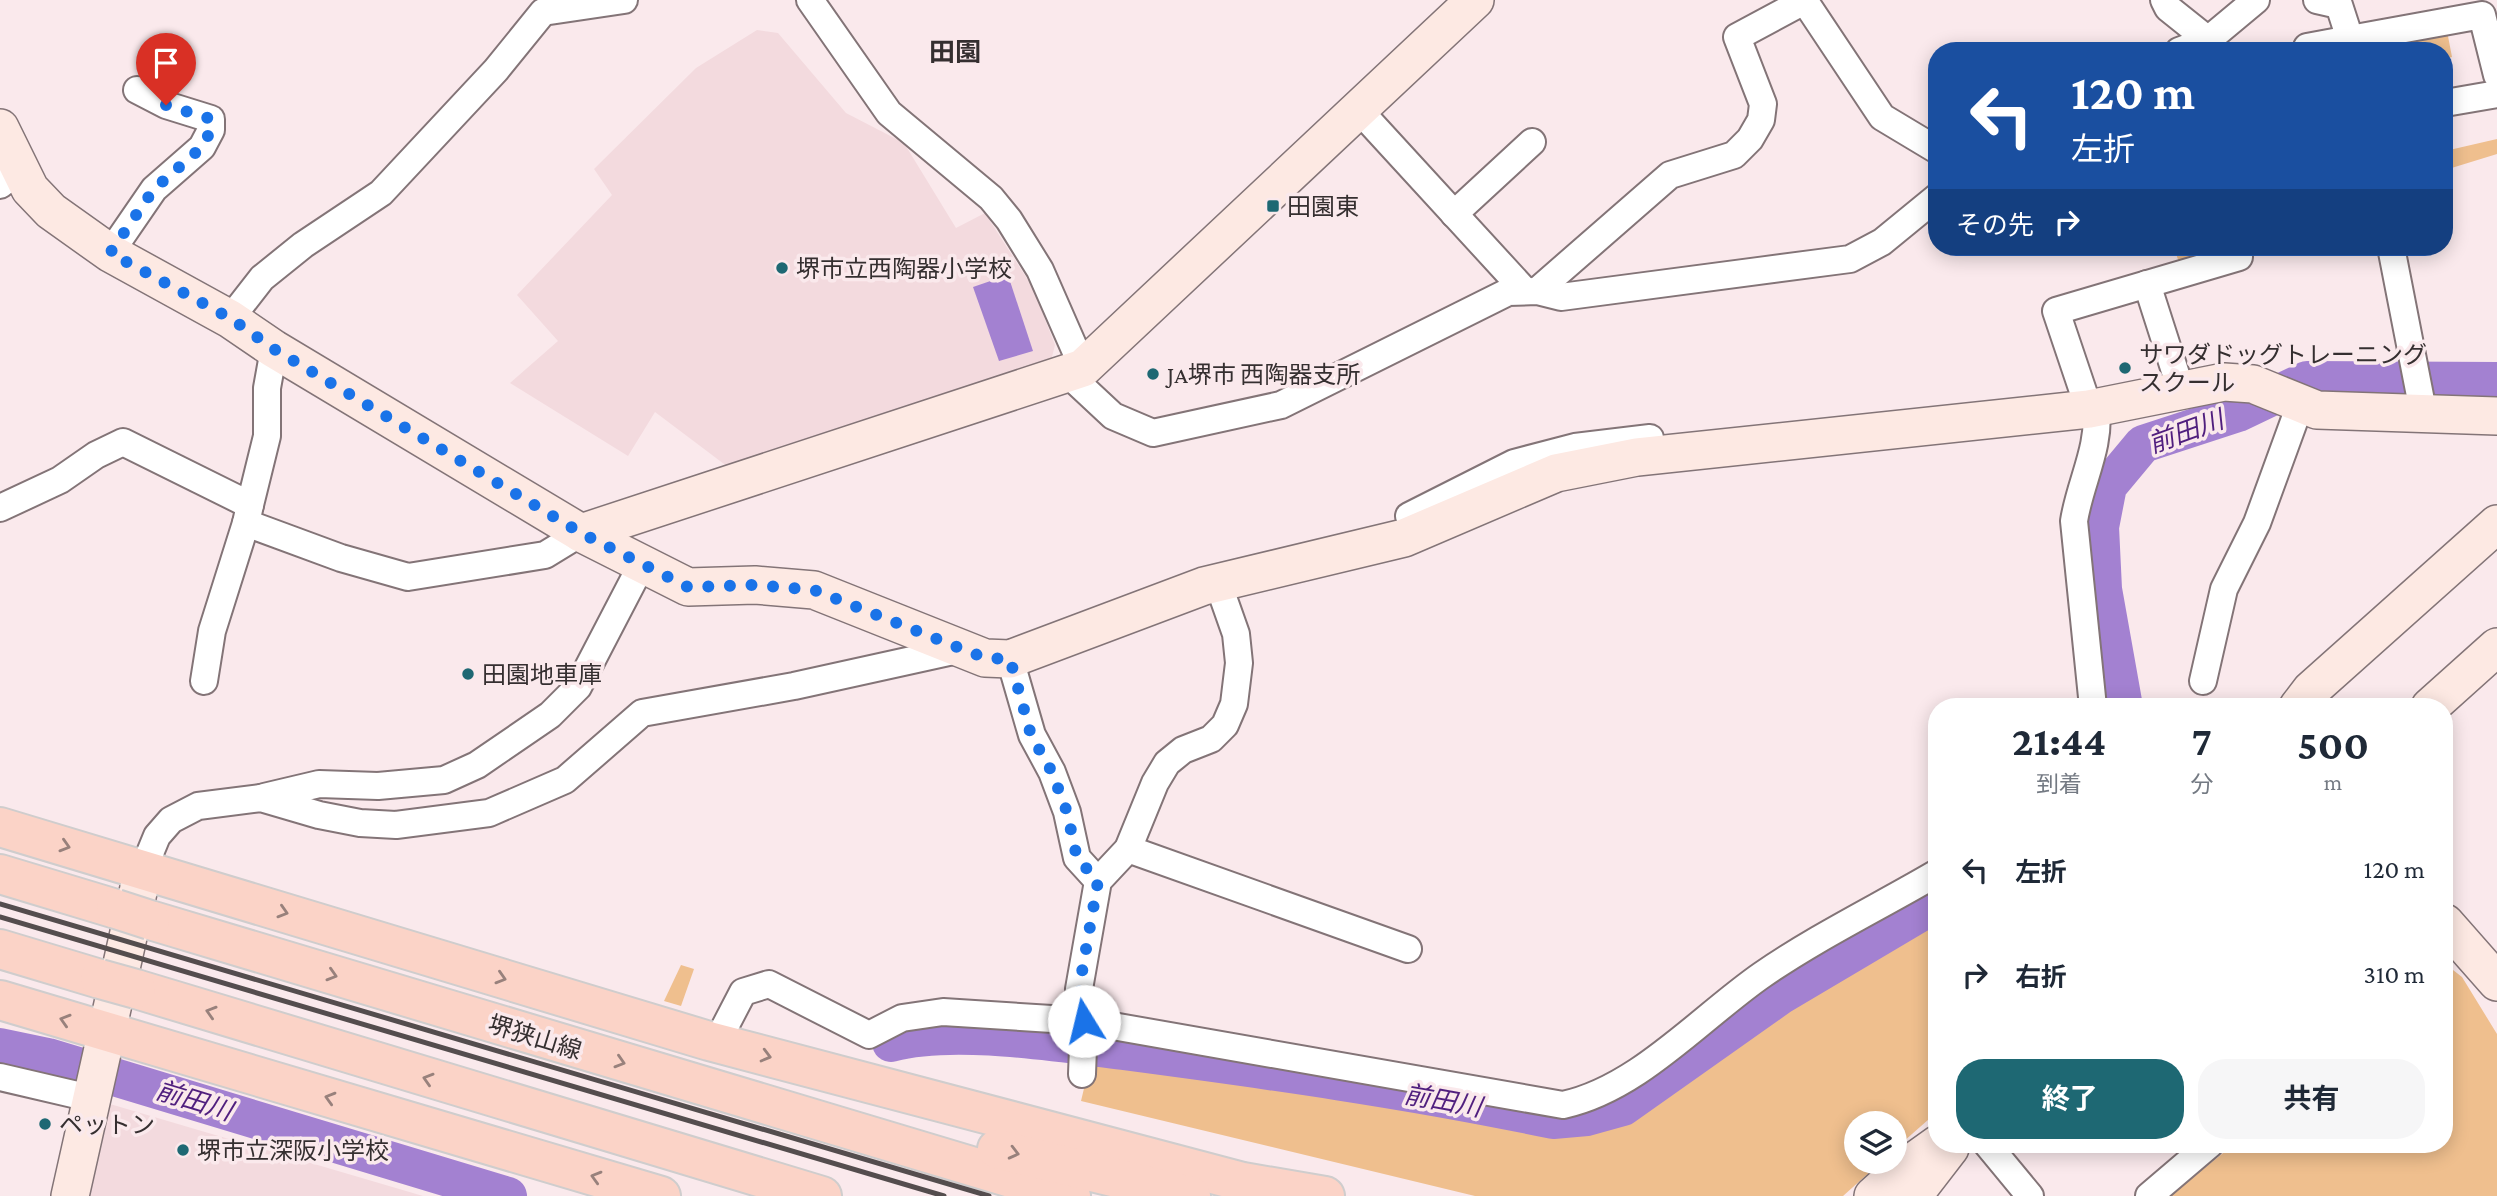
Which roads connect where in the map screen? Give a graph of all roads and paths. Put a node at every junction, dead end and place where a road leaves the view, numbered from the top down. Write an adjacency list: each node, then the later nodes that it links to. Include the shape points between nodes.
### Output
1 (624, 0): 28 (street, via 543,12 381,194 262,278)
2 (810, 0): 30 (street, via 889,113 991,198 1009,220 1040,270)
3 (1475, 0): 16 (street)
4 (1804, 0): 19 (street, via 1882,117); 27 (street, via 1737,37 1763,104 1761,120 1750,139 1734,155 1670,176)
5 (2164, 0): 9 (street)
6 (2256, 0): 9 (street)
7 (2317, 0): 8 (street, via 2339,5)
8 (2350, 39): 11 (street); 12 (street, via 2483,15)
9 (2208, 40): 10 (street)
10 (2203, 42)
11 (2334, 42)
12 (2497, 75)
13 (137, 90): 23 (street, via 211,119 211,130 202,147 154,189)
14 (2497, 94): 15 (street)
15 (2453, 102)
16 (1358, 108): 22 (street); 30 (street)
17 (0, 128): 20 (street)
18 (1532, 142): 22 (street)
19 (1928, 145)
20 (10, 178): 23 (street)
21 (1928, 204): 27 (street, via 1882,242 1850,259 1561,297)
22 (1454, 214): 27 (street)
23 (110, 253): 28 (street)
24 (2393, 256): 34 (street)
25 (2239, 257): 26 (street)
26 (2147, 284): 31 (street); 33 (street, via 2056,311)
27 (1531, 290): 30 (street, via 1500,296 1281,405 1153,433 1114,416)
28 (230, 318): 29 (street)
29 (274, 349): 37 (street, via 267,388 267,436); 39 (street)
30 (1075, 371): 39 (street)
31 (2181, 390): 32 (street, via 2224,382 2260,387); 33 (street)
32 (2297, 404): 34 (street, via 2317,410); 46 (street, via 2257,523 2224,589)
33 (2093, 408): 41 (street, via 1675,453 1556,473 1417,532); 47 (street, via 2099,429 2074,521)
34 (2423, 411): 35 (street)
35 (2497, 416)
36 (0, 508): 37 (street, via 60,480 123,442)
37 (248, 514): 39 (street, via 341,558 408,577 545,555); 45 (street, via 212,631)
38 (2497, 524): 48 (street)
39 (581, 533): 40 (street)
40 (642, 564): 43 (street, via 688,587 755,585 814,590); 50 (street, via 578,687 550,715 477,765 444,780 378,786 319,784)
41 (1218, 583): 44 (street); 52 (street, via 1236,634 1234,704 1225,725 1211,739 1183,750 1167,763)
42 (2497, 647): 49 (street)
43 (962, 649): 44 (street, via 985,658); 50 (street, via 642,713 565,780 489,813 396,825 360,823)
44 (1010, 659): 56 (street, via 1031,735 1067,812 1077,858)
45 (204, 681)
46 (2203, 681)
47 (2092, 698)
48 (2305, 698)
49 (2440, 698)
50 (261, 798): 53 (street, via 217,801 171,820 152,844)
51 (0, 827): 53 (main road, one-way to 53)
52 (1128, 849): 56 (street); 58 (street)
53 (143, 870): 63 (main road, one-way to 63); 64 (street)
54 (0, 874): 69 (main road, 堺狭山線, one-way to 69)
55 (1928, 878): 62 (street, via 1763,974 1622,1082 1586,1100 1563,1105)
56 (1098, 881): 62 (street, via 1079,989)
57 (2453, 939): 60 (street)
58 (1408, 948)
59 (0, 949): 67 (main road, one-way to 59)
60 (2497, 982)
61 (0, 1000): 64 (main road, one-way to 61)
62 (1084, 1022): 63 (street, via 943,1012 902,1018 869,1035 769,984 743,992); 65 (street)
63 (717, 1042): 80 (main road, one-way to 80, via 1243,1182)
64 (103, 1044): 68 (street); 75 (main road, one-way to 64)
65 (1082, 1068)
66 (0, 1077): 68 (street)
67 (477, 1093): 76 (main road); 77 (main road)
68 (91, 1096): 74 (street)
69 (778, 1110): 78 (main road, 堺狭山線); 79 (main road, one-way to 79, via 904,1126)
70 (1928, 1151): 81 (street)
71 (1946, 1153): 82 (street)
72 (1994, 1153): 83 (street)
73 (2199, 1153): 84 (street)
74 (69, 1196)
75 (661, 1196)
76 (756, 1196)
77 (822, 1196)
78 (1071, 1196)
79 (1191, 1196)
80 (1325, 1196)
81 (1873, 1196)
82 (1913, 1196)
83 (2030, 1196)
84 (2149, 1196)

